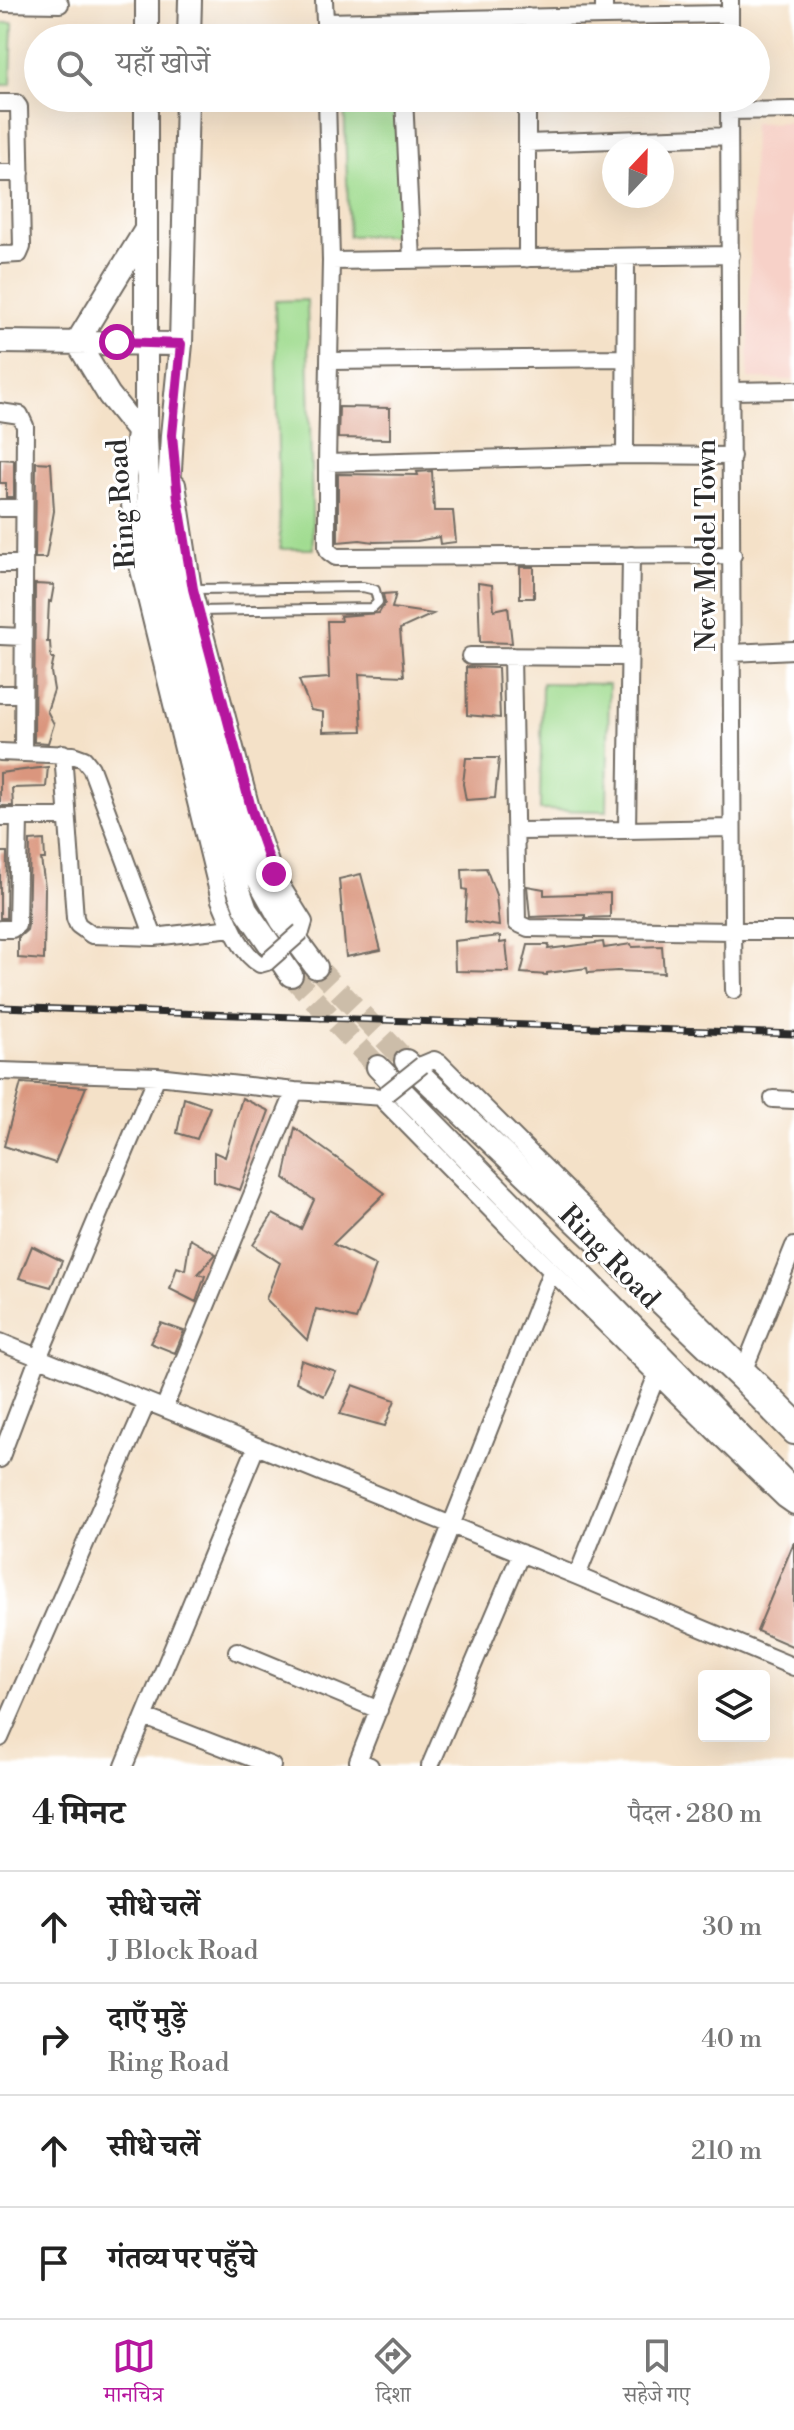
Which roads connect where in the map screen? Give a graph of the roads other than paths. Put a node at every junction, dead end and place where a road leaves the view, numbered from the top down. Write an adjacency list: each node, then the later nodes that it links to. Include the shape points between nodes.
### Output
1 (147, 0): 9 (street)
2 (190, 0): 10 (street)
3 (324, 0): 11 (street)
4 (0, 3): 5 (street)
5 (60, 4)
6 (730, 7): 7 (street)
7 (604, 8): 8 (street)
8 (527, 17): 12 (street); 13 (street)
9 (147, 24)
10 (189, 24)
11 (325, 24)
12 (454, 24)
13 (527, 24)
14 (0, 103): 26 (street, via 19,105)
15 (770, 108): 16 (street)
16 (794, 110)
17 (146, 112): 27 (street, Ring Road)
18 (187, 112): 37 (street, Ring Road)
19 (327, 112): 33 (street)
20 (405, 112): 32 (street)
21 (527, 112): 24 (street)
22 (729, 112): 23 (street, New Model Town)
23 (729, 136): 24 (street); 29 (street, New Model Town)
24 (527, 143): 30 (street)
25 (0, 173): 26 (street)
26 (21, 173): 28 (street, via 22,252)
27 (146, 230): 35 (street); 36 (street, Ring Road)
28 (0, 255)
29 (731, 255): 31 (street); 41 (street, New Model Town)
30 (527, 259): 31 (street); 32 (street)
31 (626, 259): 38 (street)
32 (412, 260): 33 (street)
33 (331, 261): 39 (street)
34 (0, 342): 35 (street)
35 (77, 342): 36 (street); 43 (street)
36 (145, 342): 37 (street); 43 (street, Ring Road)
37 (181, 344): 44 (street, Ring Road)
38 (625, 358): 39 (street); 45 (street)
39 (329, 361): 47 (street)
40 (794, 390): 41 (street)
41 (732, 391): 46 (street, New Model Town)
42 (0, 412): 49 (street, via 24,419)
43 (141, 434): 74 (street, via 128,477 133,545 220,900); 80 (street, Ring Road, via 151,549 225,851 246,910)
44 (172, 435): 54 (street); 79 (street, Ring Road, via 166,540 252,868)
45 (625, 455): 46 (street); 47 (street)
46 (732, 456): 51 (street, New Model Town)
47 (327, 463): 50 (street, via 327,547 336,557)
48 (0, 508): 49 (street)
49 (24, 508): 53 (street)
50 (631, 555): 51 (street); 62 (street)
51 (733, 555): 59 (street, New Model Town)
52 (0, 564): 53 (street)
53 (24, 564): 57 (street)
54 (193, 589): 55 (street); 55 (lane, via 363,587 378,596 372,608)
55 (199, 611): 74 (street, bridge, via 251,808 274,874 304,922 301,932 260,964)
56 (0, 636): 57 (street)
57 (23, 637): 64 (street)
58 (794, 650): 59 (street)
59 (733, 653): 71 (street, New Model Town)
60 (470, 656): 61 (street)
61 (512, 656): 62 (street); 73 (street)
62 (629, 657): 72 (street)
63 (0, 694): 64 (street)
64 (23, 694): 66 (street)
65 (0, 752): 66 (street)
66 (23, 752): 67 (street)
67 (63, 753): 70 (street); 78 (street, via 84,759 97,780)
68 (0, 817): 69 (street)
69 (19, 817): 70 (street); 75 (street, via 17,925)
70 (67, 817): 78 (street, via 78,925 92,935)
71 (731, 828): 72 (street); 76 (street, New Model Town)
72 (627, 830): 73 (street)
73 (516, 831): 76 (street, via 516,919 523,926)
74 (232, 928): 78 (street)
75 (0, 929)
76 (733, 931): 77 (street); 81 (street, New Model Town)
77 (794, 931)
78 (154, 937)
79 (316, 967)
80 (291, 975)
81 (734, 990)
82 (414, 1063): 87 (street, bridge); 94 (street, via 440,1063); 99 (street, Ring Road)
83 (378, 1067): 102 (street, Ring Road)
84 (0, 1071): 85 (street)
85 (157, 1076): 86 (street); 93 (street)
86 (295, 1091): 87 (street); 97 (street)
87 (386, 1095): 91 (street, via 384,1101)
88 (773, 1099): 89 (street)
89 (794, 1100)
90 (794, 1246): 94 (street)
91 (551, 1272): 95 (street); 104 (street)
92 (0, 1342): 93 (street)
93 (39, 1356): 96 (street); 101 (street)
94 (745, 1367): 98 (street)
95 (656, 1377): 103 (street); 106 (street)
96 (147, 1402): 97 (street); 111 (street)
97 (164, 1408): 100 (street)
98 (794, 1416)
99 (794, 1433)
100 (256, 1447): 104 (street); 110 (street)
101 (0, 1459)
102 (794, 1491)
103 (794, 1506)
104 (450, 1525): 105 (street); 109 (street)
105 (521, 1553): 106 (street); 115 (street)
106 (577, 1576): 108 (street)
107 (237, 1651): 109 (street)
108 (794, 1667)
109 (379, 1710): 112 (street)
110 (145, 1717): 113 (street); 114 (street)
111 (0, 1738)
112 (361, 1764)
113 (124, 1766)
114 (272, 1766)
115 (430, 1766)

